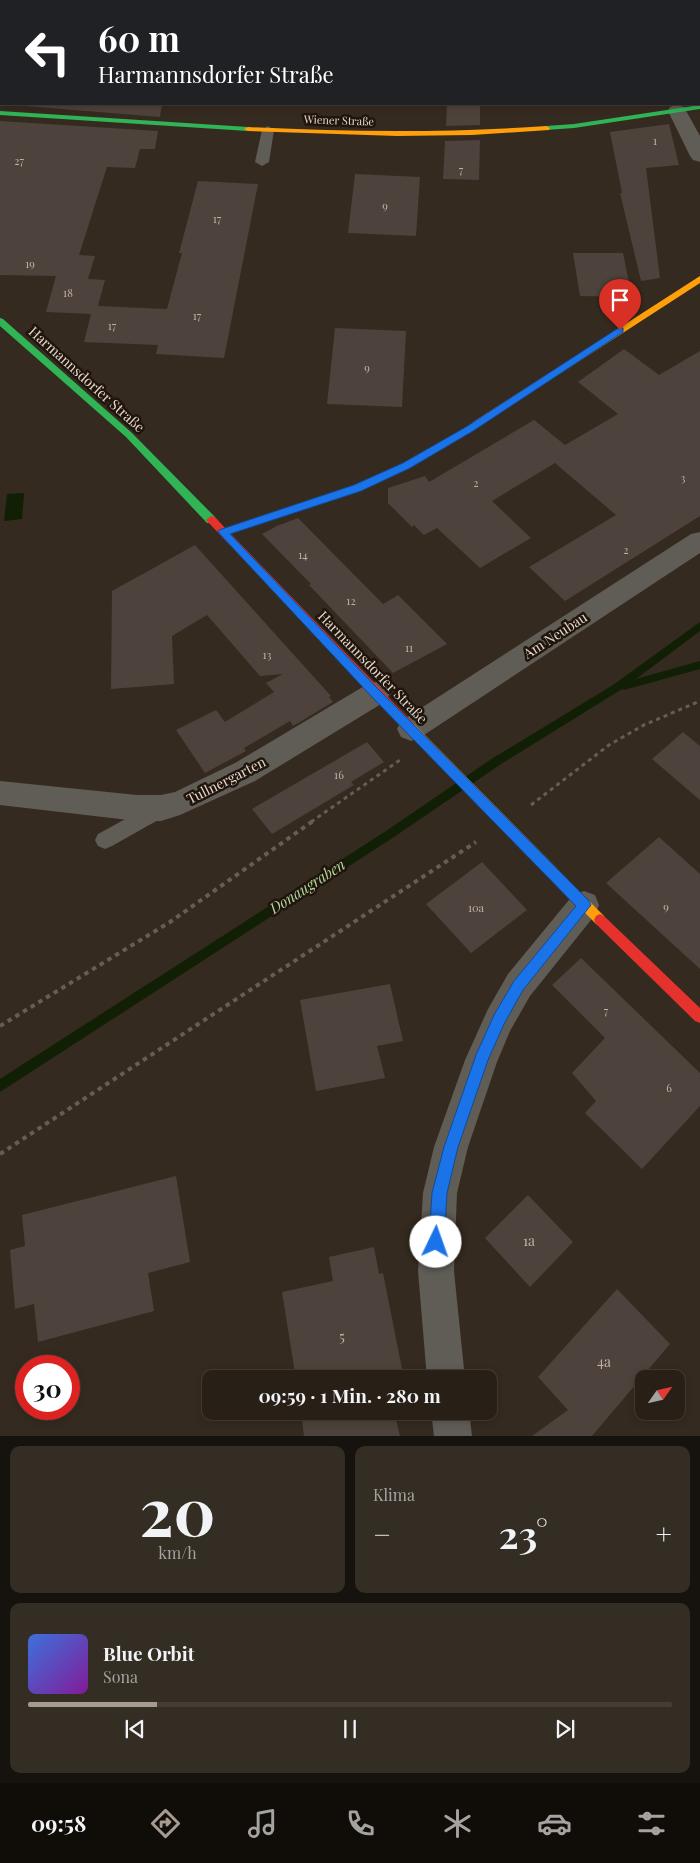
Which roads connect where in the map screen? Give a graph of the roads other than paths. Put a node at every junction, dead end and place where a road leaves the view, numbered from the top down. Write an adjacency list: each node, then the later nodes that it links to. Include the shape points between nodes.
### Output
1 (700, 107): 2 (street, Wiener Straße)
2 (677, 111): 4 (street, Wiener Straße, via 574,126 472,133 364,134); 5 (street)
3 (0, 113): 4 (street, Wiener Straße)
4 (268, 130): 6 (lane)
5 (700, 156)
6 (262, 162)
7 (700, 279): 9 (street, via 407,466 357,488)
8 (0, 320): 9 (street, Harmannsdorfer Straße, via 128,435)
9 (223, 532): 11 (street, Harmannsdorfer Straße)
10 (700, 541): 12 (street, Am Neubau)
11 (376, 693): 12 (street, Harmannsdorfer Straße); 14 (street, Tullnergarten, via 245,772 204,793)
12 (422, 740): 16 (street, Harmannsdorfer Straße)
13 (0, 793): 14 (street, Tullnergarten)
14 (161, 808): 15 (lane)
15 (105, 840)
16 (584, 905): 17 (street, Harmannsdorfer Straße); 18 (street, via 519,985 499,1020 481,1060 451,1147 440,1193 436,1271)
17 (700, 1017)
18 (445, 1370)
19 (451, 1420): 20 (street)
20 (453, 1436)

